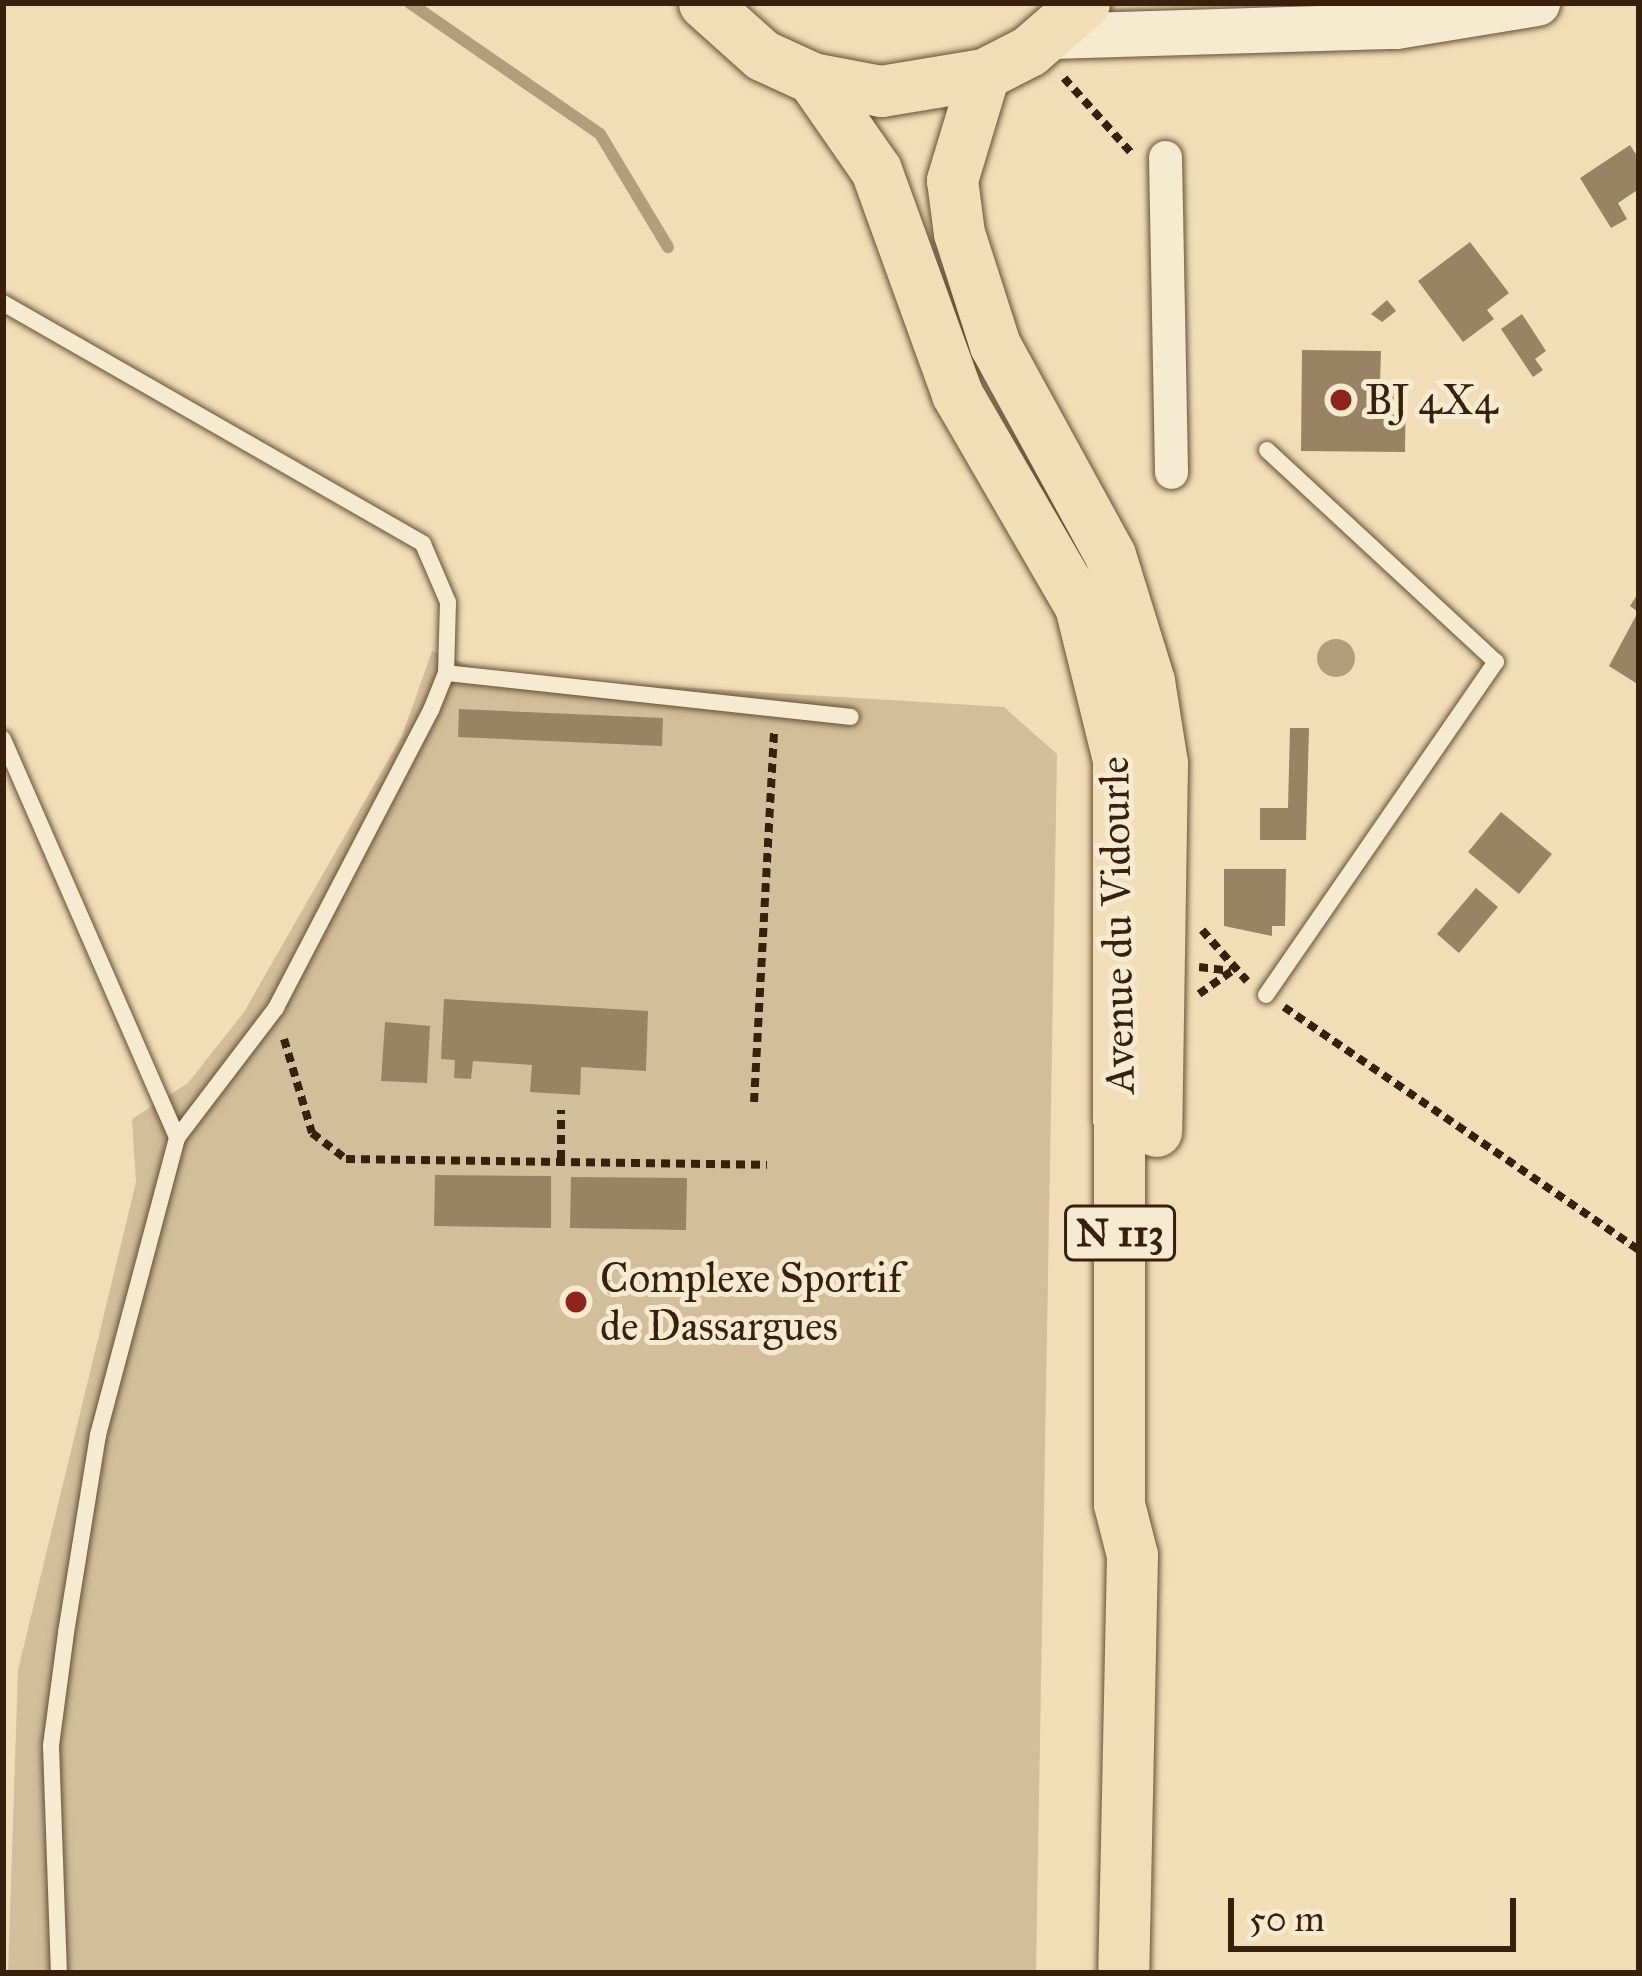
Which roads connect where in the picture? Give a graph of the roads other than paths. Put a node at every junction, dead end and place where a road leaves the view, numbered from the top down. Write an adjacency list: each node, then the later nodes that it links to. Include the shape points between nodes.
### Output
1 (704, 3): 5 (main road, via 762,55)
2 (1537, 3): 3 (main road, via 1396,26)
3 (1054, 30): 4 (main road)
4 (984, 74): 5 (main road, via 881,92); 15 (main road, Avenue du Vidourle / N 113, via 952,180 958,233 995,345 1110,555 1149,681 1162,763 1148,1505)
5 (812, 78): 15 (main road, Avenue du Vidourle / N 113, via 876,170 957,394 1053,550 1106,689 1123,833 1119,1504)
6 (1165, 167): 9 (street)
7 (3, 303): 10 (lane, via 423,544 448,602)
8 (1267, 450): 13 (lane, via 1496,662)
9 (1171, 472)
10 (446, 673): 11 (lane); 14 (lane, via 276,1008)
11 (851, 717)
12 (3, 739): 14 (lane)
13 (1266, 995)
14 (177, 1138): 16 (lane, via 98,1435 65,1634 50,1746)
15 (1132, 1555): 17 (main road, Avenue du Vidourle / N 113)
16 (58, 1973)
17 (1123, 1973)

